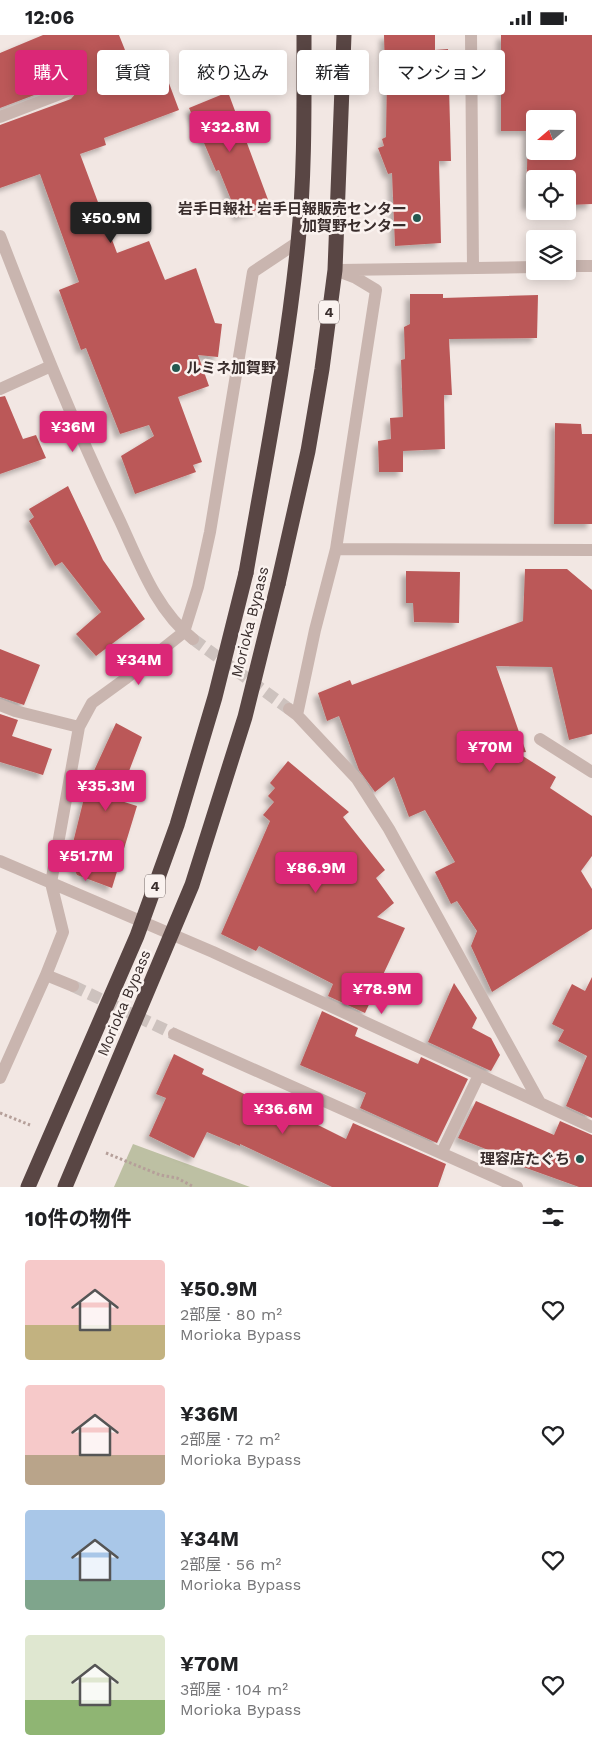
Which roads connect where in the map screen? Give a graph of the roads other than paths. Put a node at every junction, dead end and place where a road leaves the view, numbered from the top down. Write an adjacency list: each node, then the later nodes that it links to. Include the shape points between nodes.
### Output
1 (304, 35): 7 (highway, Morioka Bypass / 4, via 304,122)
2 (344, 35): 12 (highway, Morioka Bypass / 4)
3 (471, 35): 10 (street)
4 (58, 95): 5 (street)
5 (0, 117)
6 (0, 237): 13 (street)
7 (298, 242): 17 (street, via 253,272 210,532); 32 (highway, Morioka Bypass / 4, bridge, via 286,342 246,573 215,697 177,825 136,936)
8 (576, 266): 9 (street)
9 (592, 266)
10 (473, 267): 11 (street); 12 (street)
11 (526, 267)
12 (334, 270): 15 (street, via 376,290); 33 (highway, Morioka Bypass / 4, bridge, via 308,451 245,717 192,885)
13 (51, 366): 14 (street); 17 (street, via 149,585)
14 (0, 389)
15 (336, 549): 16 (street); 29 (street, via 293,712 357,779 389,829)
16 (592, 550)
17 (189, 636): 19 (street, via 92,703)
18 (0, 705): 19 (street)
19 (79, 727): 23 (street)
20 (540, 739): 21 (street)
21 (592, 772)
22 (0, 861): 23 (street)
23 (51, 883): 24 (street, via 62,932); 27 (street, via 212,952)
24 (46, 975): 25 (street); 28 (street)
25 (73, 986)
26 (174, 1033): 31 (street)
27 (479, 1075): 29 (street); 31 (street)
28 (0, 1077)
29 (540, 1103): 30 (street)
30 (592, 1127)
31 (442, 1152): 34 (street)
32 (28, 1187)
33 (65, 1187)
34 (518, 1187)

